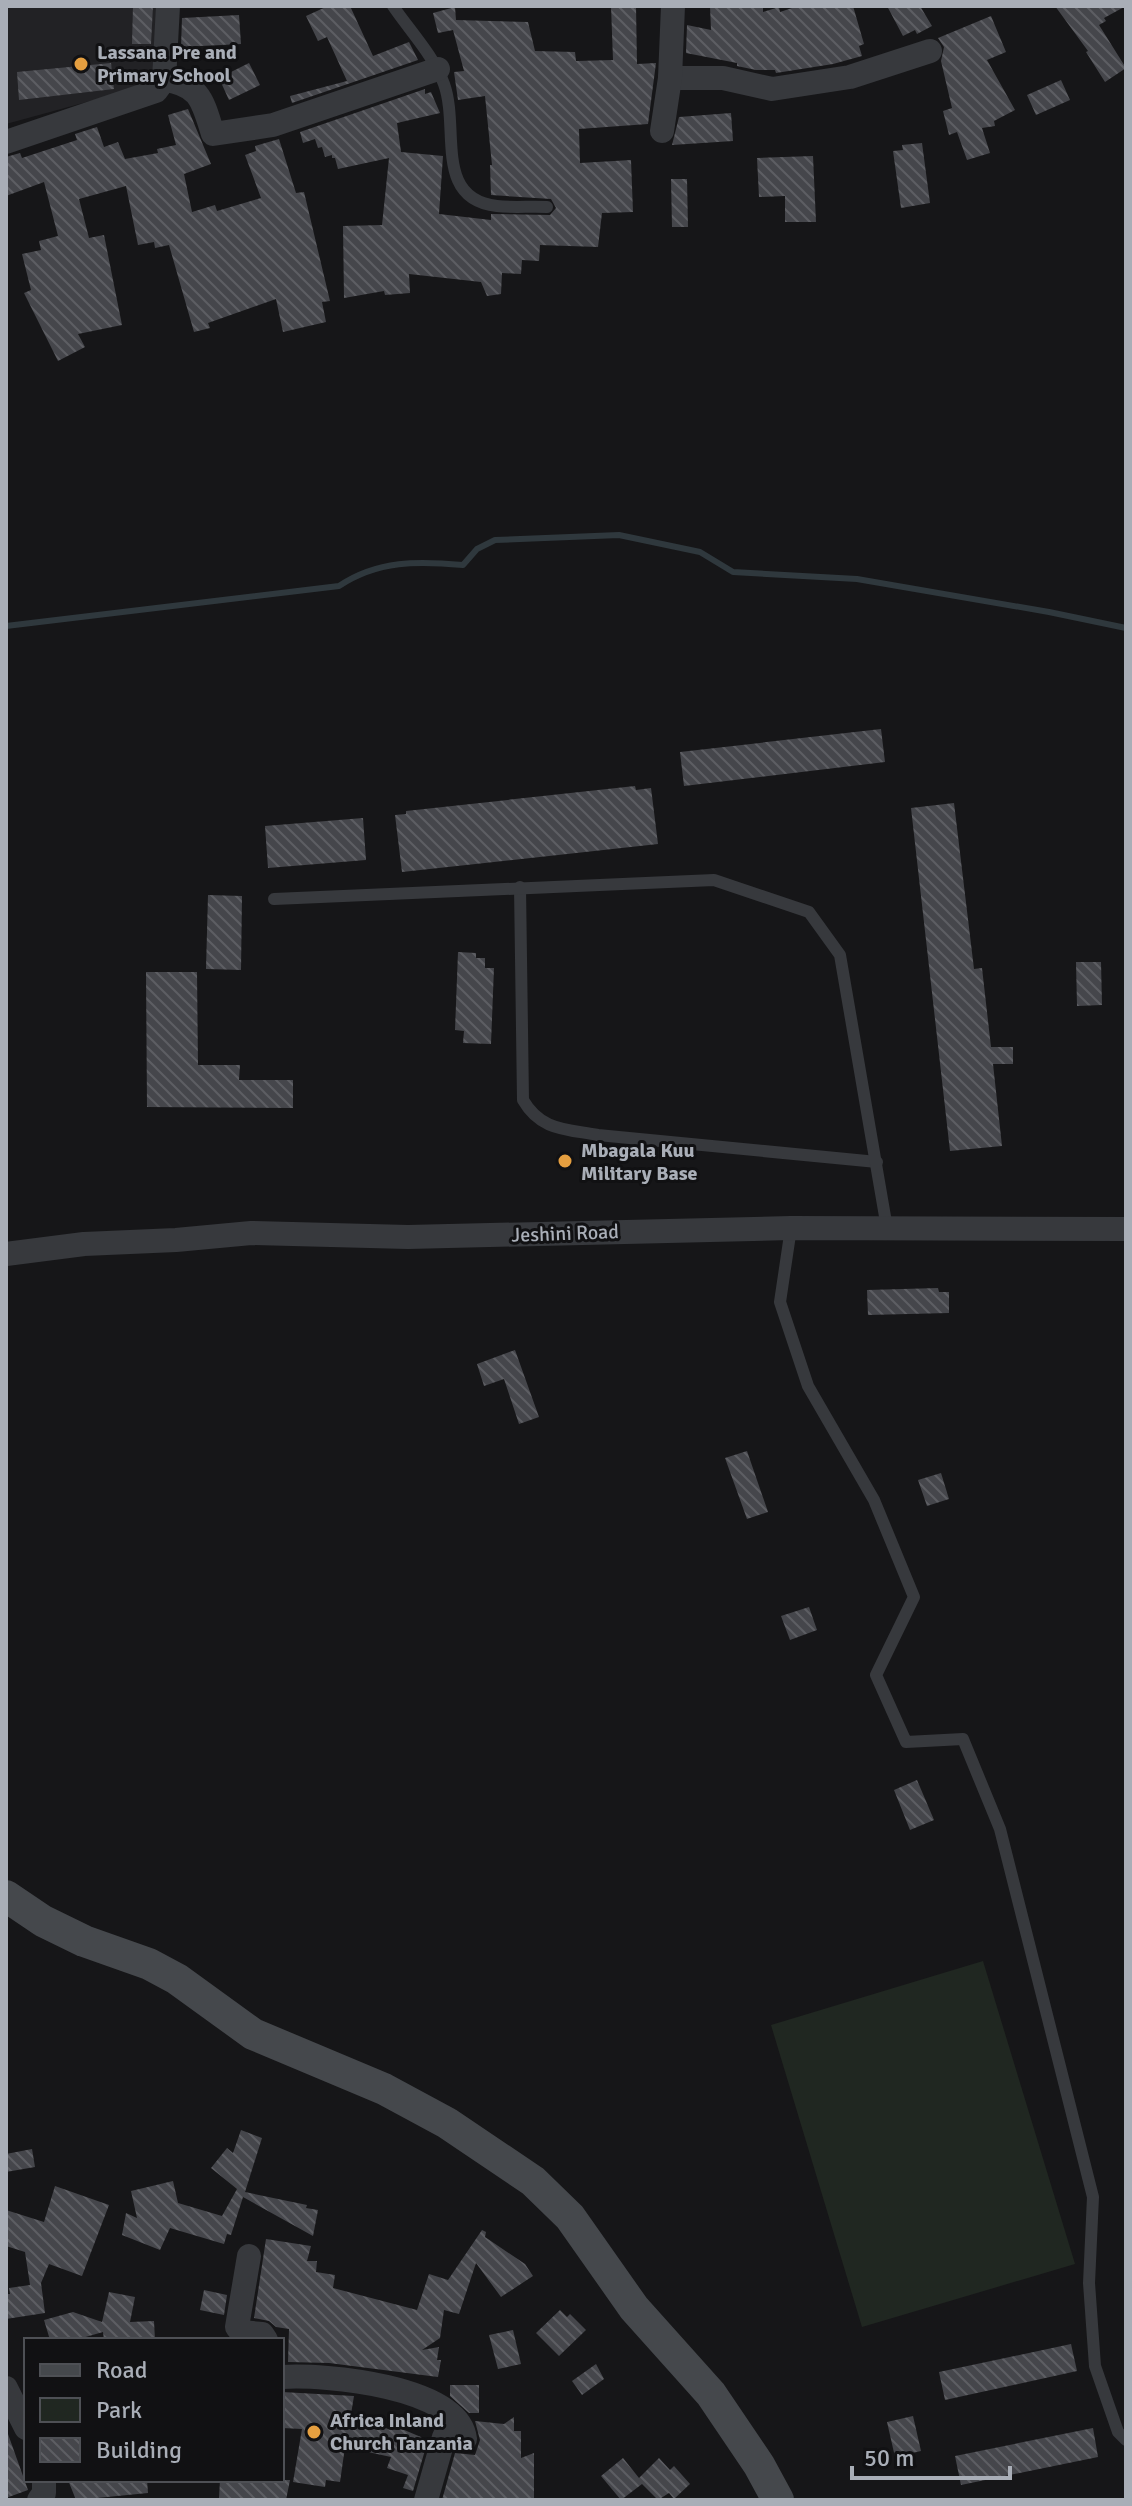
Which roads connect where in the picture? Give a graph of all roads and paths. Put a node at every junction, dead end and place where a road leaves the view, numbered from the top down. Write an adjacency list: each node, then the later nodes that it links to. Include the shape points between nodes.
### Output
1 (168, 6): 7 (street)
2 (393, 6): 5 (lane)
3 (673, 6): 6 (street)
4 (930, 51): 6 (street, via 850,77 772,89 723,78)
5 (438, 69): 7 (street, via 273,125 213,134 201,98 192,88); 10 (lane, via 451,118 456,180 464,194 496,206)
6 (670, 78): 8 (street)
7 (164, 80): 9 (street, via 150,95)
8 (662, 131)
9 (6, 142)
10 (547, 207)
11 (520, 887): 12 (lane); 13 (lane, via 714,880 809,912 840,955); 13 (lane, via 523,1100 533,1116 554,1127 598,1135)
12 (274, 899)
13 (877, 1162): 15 (lane)
14 (791, 1228): 15 (street, Jeshini Road); 17 (street, Jeshini Road, via 408,1237 251,1233); 24 (lane, via 780,1302 808,1386 874,1500 914,1597 876,1675 906,1742 963,1739 1000,1829 1093,2197 1089,2283 1095,2366 1118,2432)
15 (887, 1228): 16 (street, Jeshini Road)
16 (1126, 1229)
17 (6, 1254)
18 (6, 1896): 26 (street, via 84,1941 177,1979 253,2034 384,2089 447,2123 533,2181 570,2217 634,2308 711,2394)
19 (249, 2256): 20 (street, via 237,2327)
20 (265, 2338)
21 (284, 2377): 25 (street, via 406,2391 451,2415 465,2439 444,2437)
22 (6, 2388): 23 (street)
23 (24, 2424)
24 (1126, 2440)
25 (426, 2500)
26 (778, 2500)

